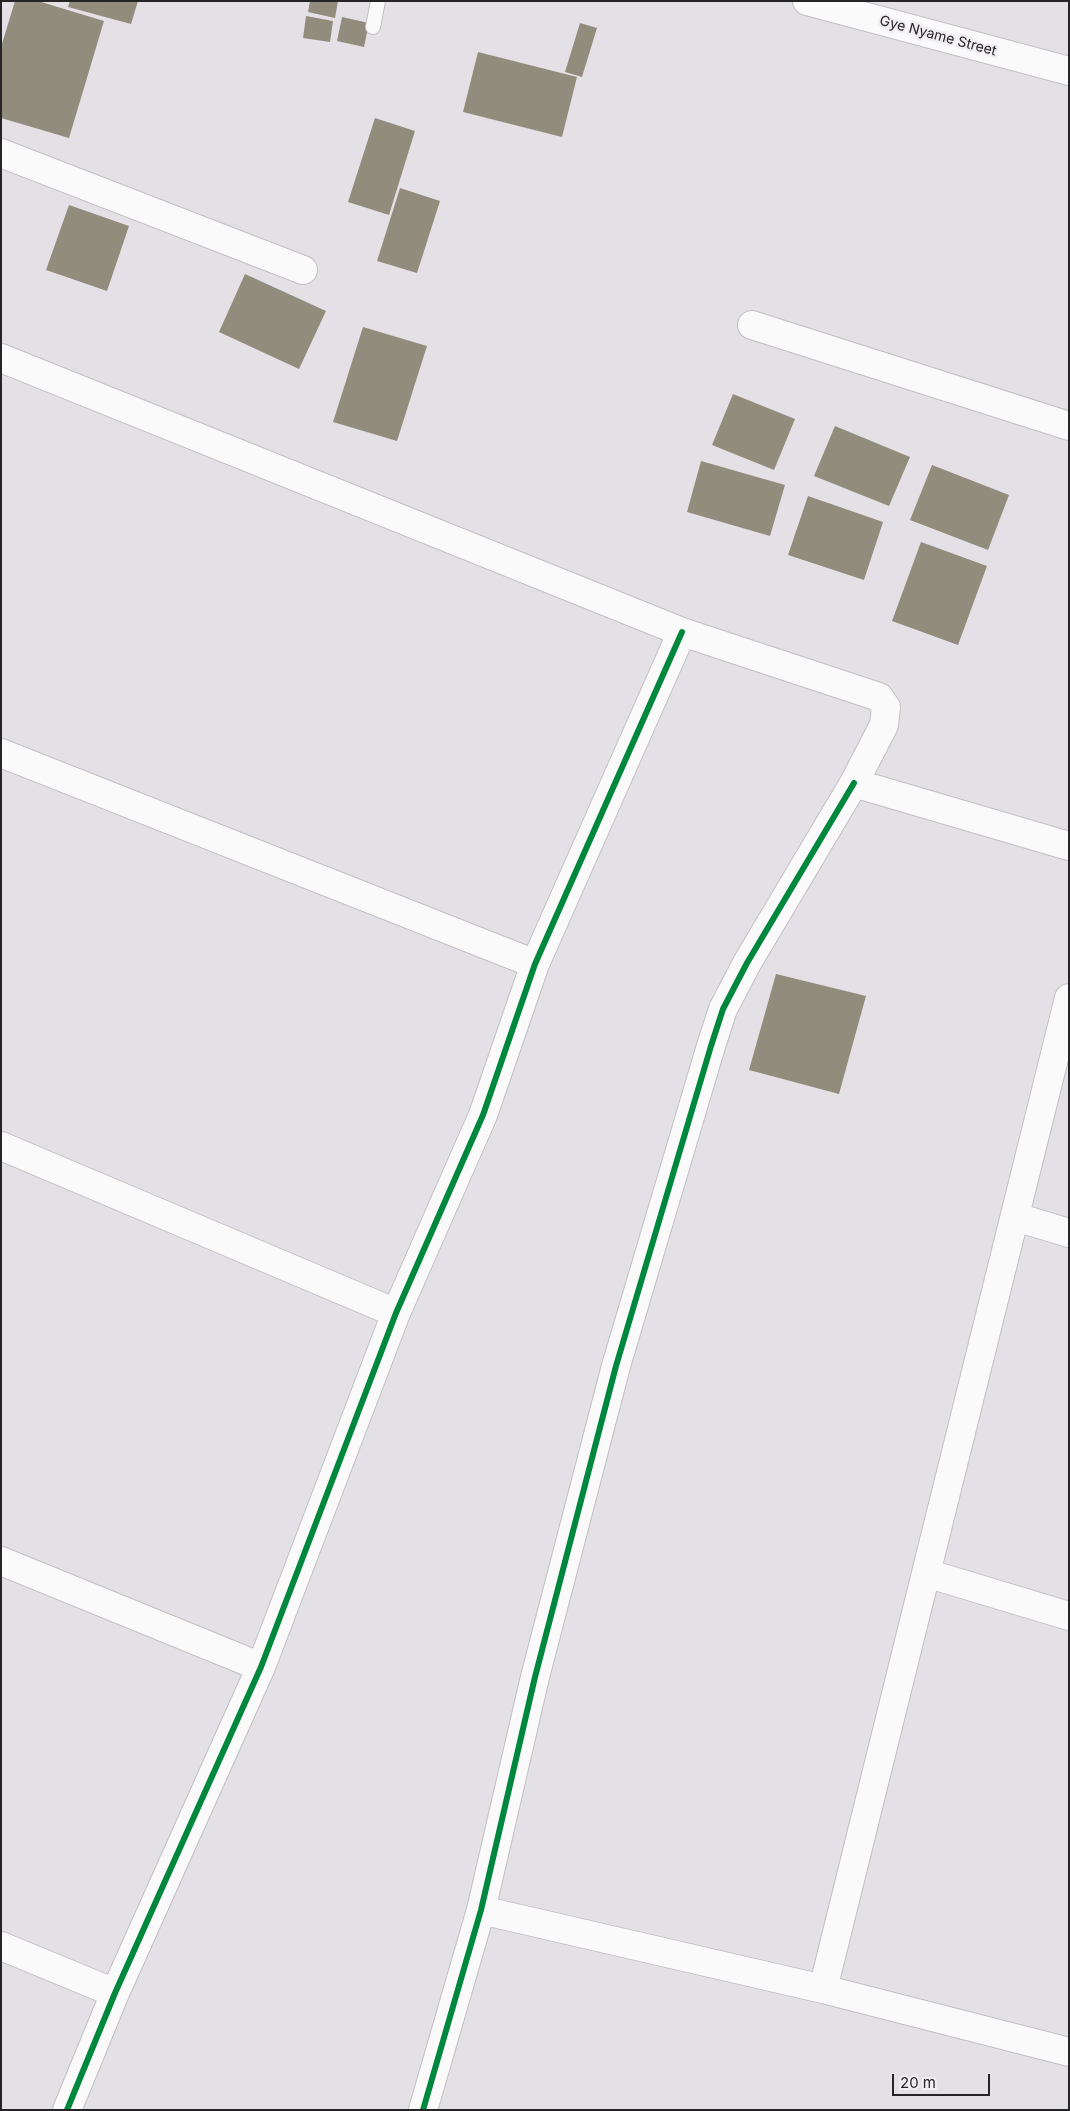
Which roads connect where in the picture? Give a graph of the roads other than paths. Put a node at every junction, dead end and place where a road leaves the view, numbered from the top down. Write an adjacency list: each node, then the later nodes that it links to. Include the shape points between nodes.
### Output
1 (378, 1): 3 (lane)
2 (806, 1): 4 (street, Gye Nyame Street)
3 (373, 27)
4 (1069, 70)
5 (1, 153): 6 (street)
6 (303, 270)
7 (752, 325): 9 (street)
8 (1, 358): 10 (street)
9 (1069, 426)
10 (682, 632): 12 (street, via 879,697 886,707 884,725); 14 (street)
11 (1, 754): 14 (street)
12 (854, 783): 13 (street); 24 (street, via 747,962 723,1009 616,1366 535,1677)
13 (1069, 846)
14 (535, 964): 19 (street, via 483,1115)
15 (1069, 998): 17 (street)
16 (1, 1146): 19 (street)
17 (1016, 1217): 18 (street); 21 (street)
18 (1069, 1233)
19 (396, 1314): 23 (street)
20 (1, 1561): 23 (street)
21 (926, 1573): 22 (street); 26 (street)
22 (1069, 1616)
23 (260, 1667): 27 (street)
24 (481, 1910): 26 (street); 30 (street)
25 (1, 1946): 27 (street)
26 (823, 1989): 28 (street)
27 (115, 1993): 29 (street)
28 (1069, 2052)
29 (67, 2110)
30 (423, 2110)

